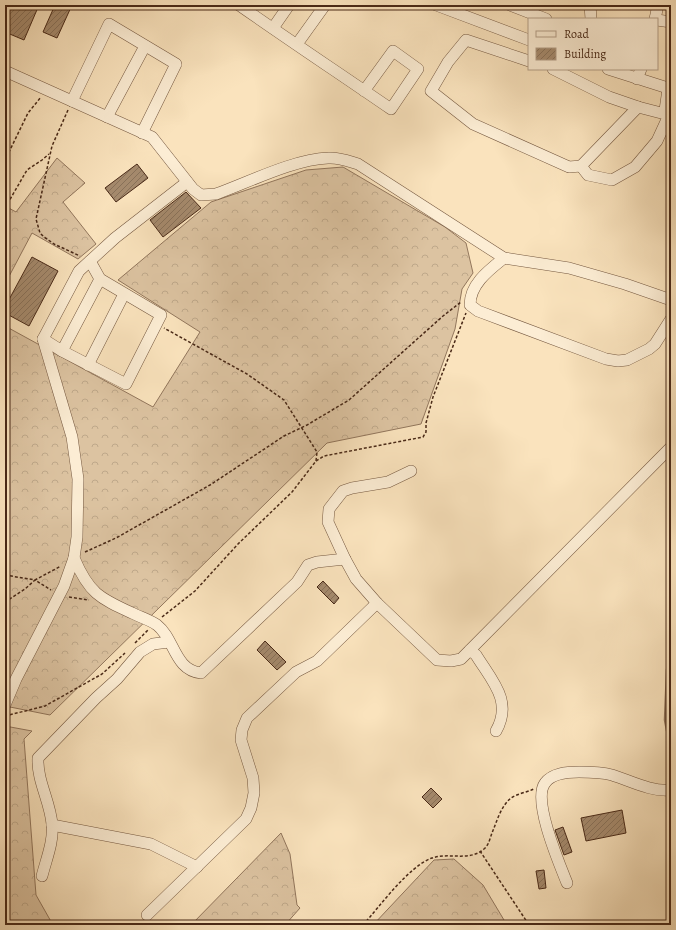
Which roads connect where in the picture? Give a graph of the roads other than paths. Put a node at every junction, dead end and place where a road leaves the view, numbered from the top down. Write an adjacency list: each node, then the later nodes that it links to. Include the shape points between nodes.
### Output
1 (239, 5): 14 (street)
2 (289, 5): 14 (street)
3 (325, 5): 16 (street)
4 (436, 5): 8 (street)
5 (510, 5): 9 (street)
6 (590, 5): 10 (street)
7 (658, 5): 11 (street)
8 (449, 8): 15 (street)
9 (543, 18)
10 (591, 18)
11 (656, 18)
12 (658, 20): 13 (street)
13 (671, 22)
14 (273, 28): 16 (street)
15 (528, 40)
16 (296, 44): 24 (street)
17 (145, 46): 25 (street, via 109,24); 28 (street); 29 (street, via 176,64)
18 (528, 61): 30 (street, via 466,40 448,62 430,91 474,124 569,167)
19 (555, 70): 26 (street, via 609,97)
20 (614, 70): 22 (street)
21 (5, 71): 25 (street)
22 (639, 74): 23 (street)
23 (670, 89): 27 (street, via 665,110)
24 (364, 91): 24 (street, via 391,109 418,69 393,51)
25 (72, 101): 28 (street)
26 (638, 107): 27 (street); 30 (street)
27 (670, 115): 30 (street, via 657,141 635,167 612,180 588,175)
28 (107, 117): 29 (street)
29 (142, 133): 31 (street, via 152,137)
30 (581, 166)
31 (187, 182): 32 (street, via 201,195 216,194 308,160 342,158 358,164); 33 (street, via 115,238)
32 (504, 258): 36 (street, via 569,268); 37 (street, via 476,284 470,301 478,311 606,359 627,360 655,344)
33 (90, 261): 34 (street); 38 (street, via 79,271)
34 (100, 279): 35 (street); 39 (street)
35 (124, 294): 40 (street); 40 (street, via 161,315 126,384)
36 (671, 300)
37 (671, 319)
38 (42, 339): 39 (street); 43 (street, via 72,436 78,479)
39 (62, 351): 40 (street)
40 (88, 365)
41 (671, 447): 47 (street)
42 (411, 471): 44 (street, via 388,482 343,491 336,498 329,509 328,522)
43 (74, 558): 46 (street, via 88,585 104,600 158,626); 48 (street, via 64,586)
44 (345, 559): 45 (street, via 356,579); 46 (street, via 308,565 297,582 201,673 193,672 181,663)
45 (377, 603): 47 (street, via 436,660 461,659); 52 (street, via 317,661 296,672 248,718 242,730 241,740 253,778 251,808 246,819)
46 (169, 642): 51 (street, via 153,644 140,652 117,679 38,758 37,770)
47 (470, 650): 49 (street, via 476,655 502,699 502,720)
48 (5, 705)
49 (496, 731)
50 (671, 790): 54 (street, via 653,789 598,772 571,772 549,778 544,784 541,797 545,822)
51 (52, 825): 52 (street, via 151,844); 53 (street)
52 (197, 867): 55 (street)
53 (42, 876)
54 (567, 883)
55 (147, 914)

